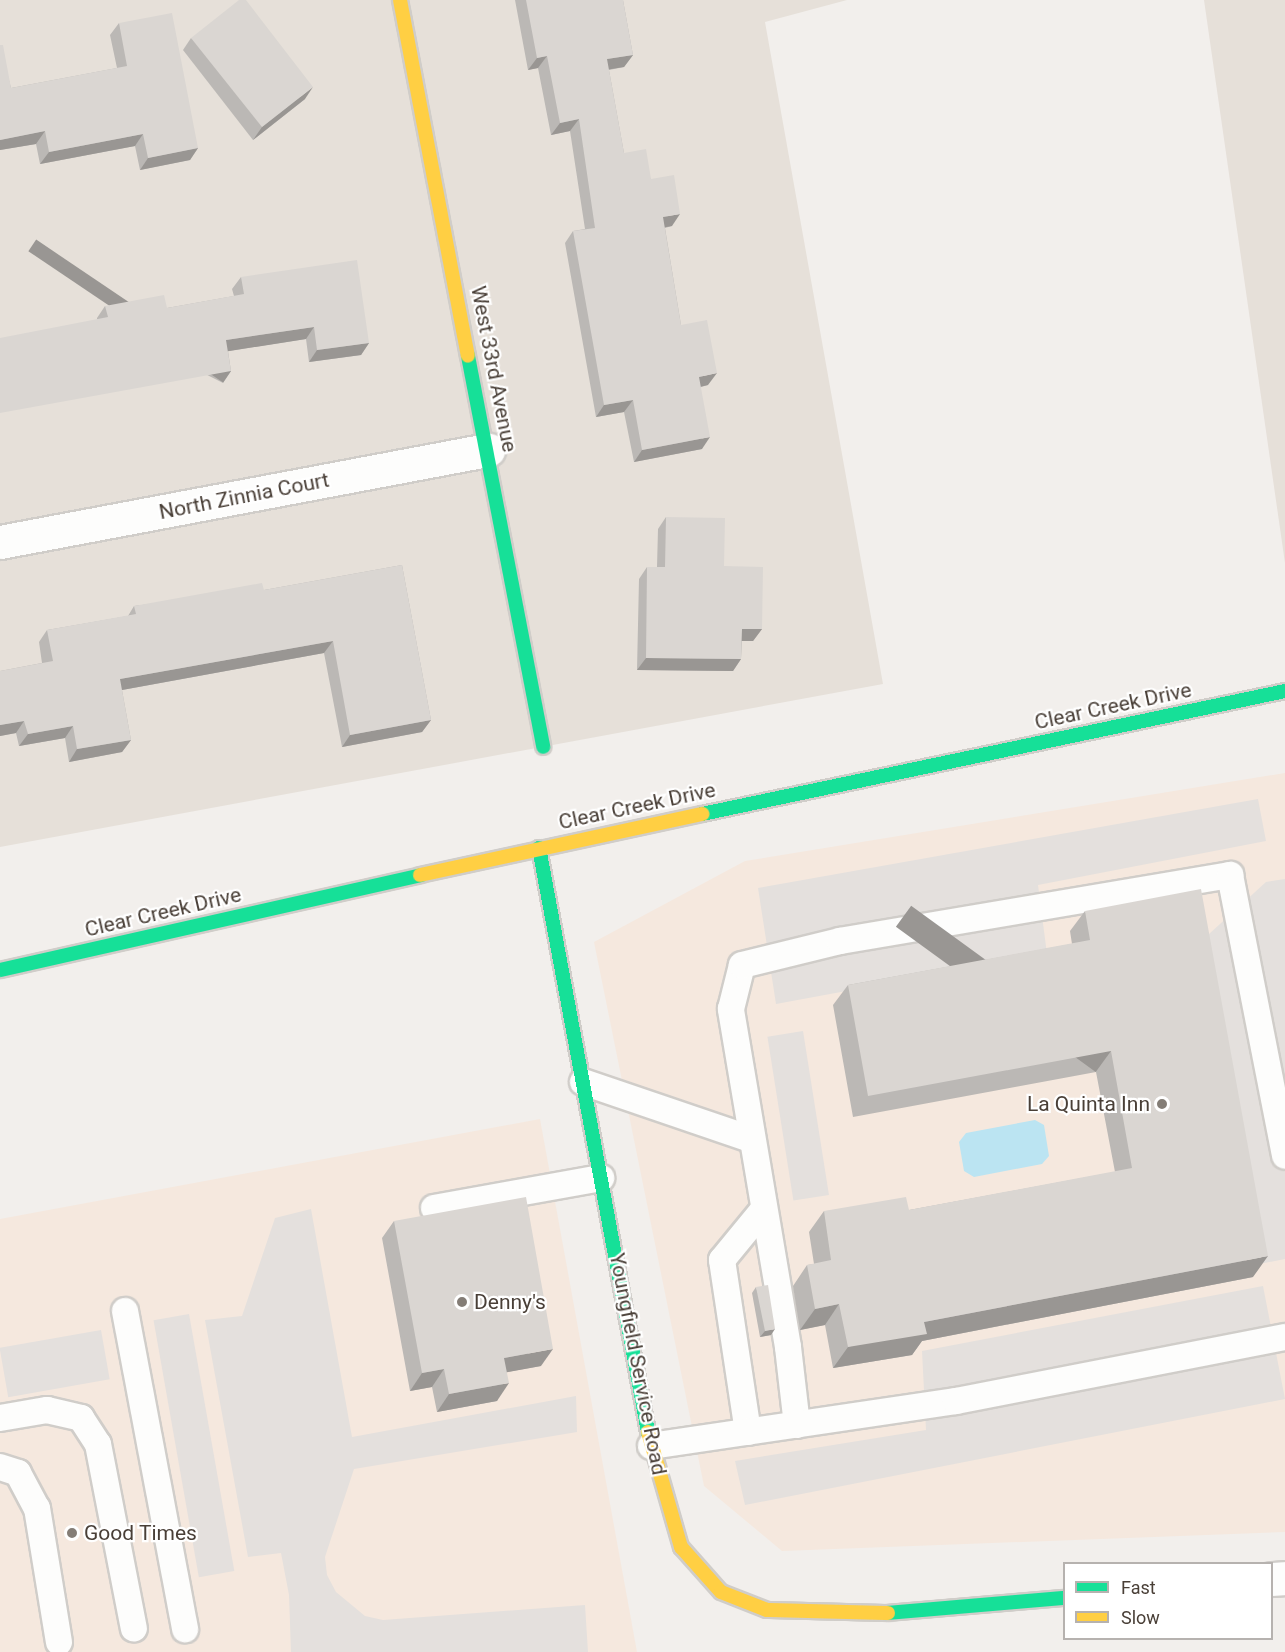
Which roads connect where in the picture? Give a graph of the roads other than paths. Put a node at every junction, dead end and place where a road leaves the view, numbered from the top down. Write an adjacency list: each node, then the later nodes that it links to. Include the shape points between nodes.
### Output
1 (400, 0): 2 (street, West 33rd Avenue)
2 (488, 450): 3 (street, North Zinnia Court); 5 (street, West 33rd Avenue)
3 (0, 542)
4 (1285, 691): 6 (street, Clear Creek Drive)
5 (543, 747)
6 (539, 848): 7 (street, Clear Creek Drive); 8 (street, Youngfield Service Road)
7 (0, 970)
8 (583, 1082): 9 (lane); 11 (street, Youngfield Service Road)
9 (750, 1139): 10 (lane, via 731,1009 742,965 840,941 1230,875); 13 (lane)
10 (1285, 1156)
11 (601, 1178): 12 (lane); 19 (street, Youngfield Service Road)
12 (434, 1208)
13 (763, 1210): 17 (lane, via 788,1347); 18 (lane, via 722,1260)
14 (126, 1311): 23 (lane)
15 (1285, 1337): 17 (lane, via 956,1401)
16 (0, 1418): 22 (lane, via 47,1410 81,1418 98,1444)
17 (797, 1425): 18 (lane)
18 (748, 1432): 19 (lane)
19 (651, 1446): 21 (street, Youngfield Service Road, via 681,1547 721,1592 767,1610 885,1613)
20 (0, 1467): 24 (lane, via 18,1473 37,1508)
21 (1063, 1598)
22 (134, 1629)
23 (185, 1629)
24 (59, 1642)

